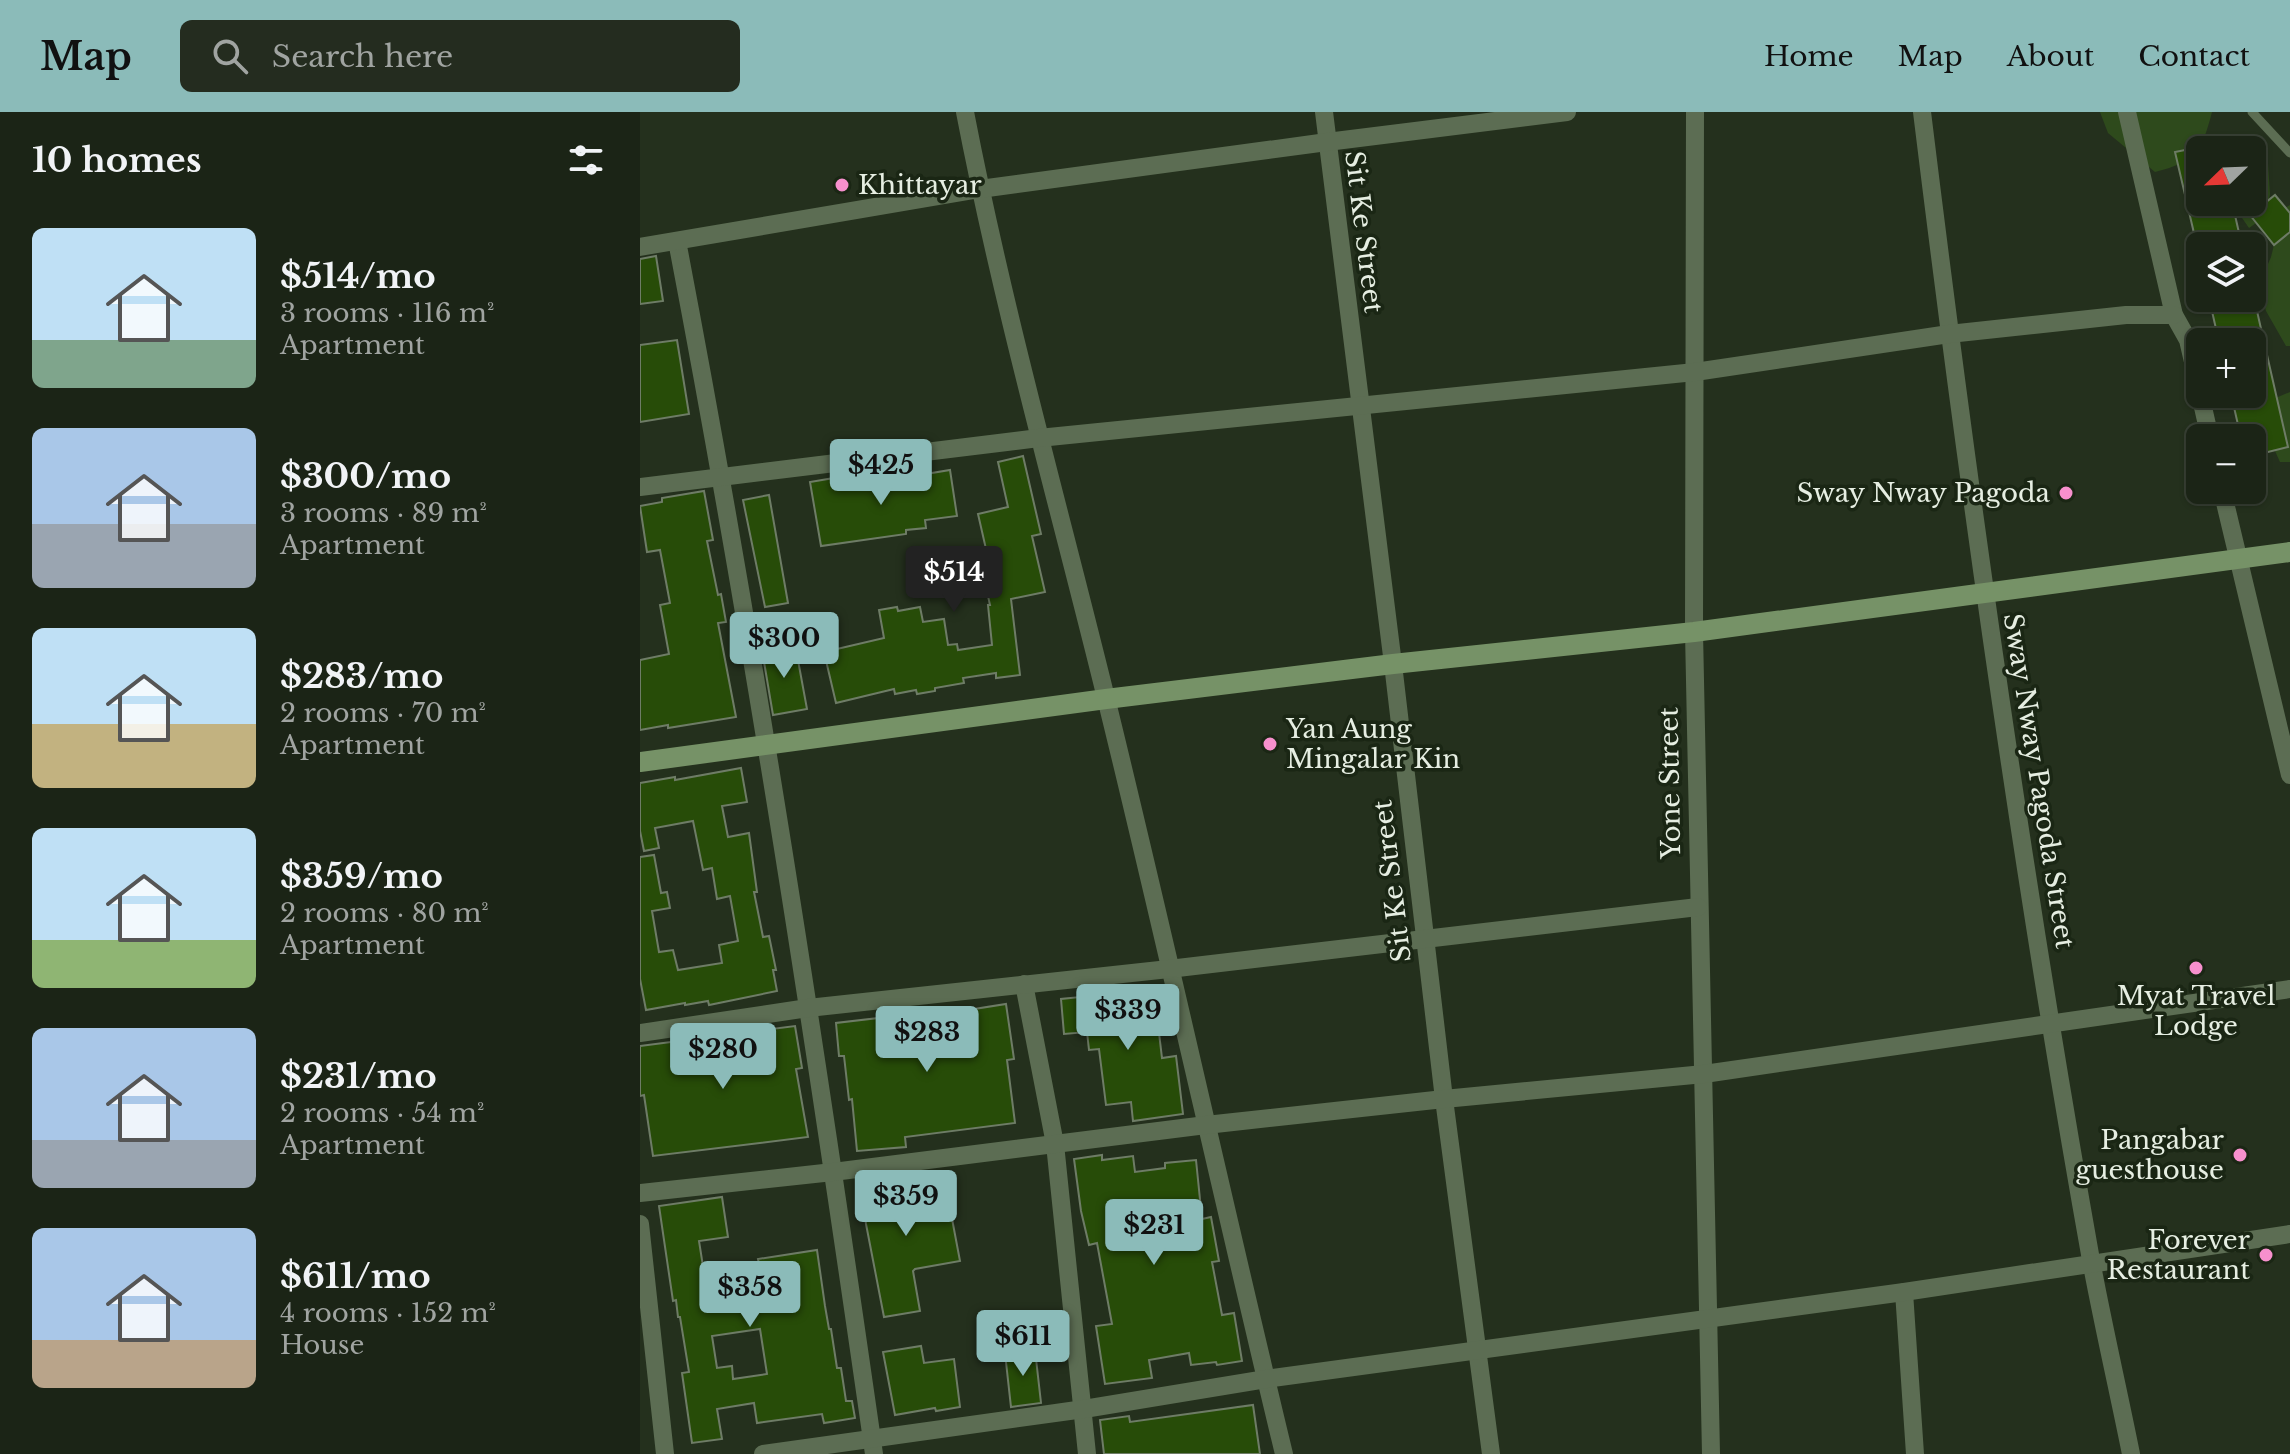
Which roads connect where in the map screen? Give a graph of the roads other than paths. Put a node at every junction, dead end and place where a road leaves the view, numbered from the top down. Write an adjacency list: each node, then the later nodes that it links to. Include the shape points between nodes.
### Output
1 (965, 112): 10 (street)
2 (1324, 112): 8 (street, Sit Ke Street)
3 (1567, 112): 8 (street)
4 (1695, 112): 16 (street, Yone Street)
5 (1922, 112): 14 (street, Sway Nway Pagoda Street)
6 (2127, 112): 13 (street)
7 (2252, 112): 9 (lane)
8 (1327, 142): 10 (street); 17 (street, Sit Ke Street)
9 (2290, 153)
10 (980, 189): 11 (street); 18 (street)
11 (677, 241): 12 (street); 19 (street)
12 (640, 247)
13 (2174, 315): 14 (street, via 2126,315); 15 (street)
14 (1949, 334): 16 (street); 24 (street, Sway Nway Pagoda Street)
15 (2186, 336)
16 (1695, 372): 17 (street); 25 (street, Yone Street)
17 (1361, 407): 18 (street); 26 (street, Sit Ke Street)
18 (1039, 438): 19 (street); 27 (street)
19 (722, 477): 20 (street); 28 (street)
20 (640, 487)
21 (2225, 504): 23 (street)
22 (2290, 552): 23 (street)
23 (2238, 560): 24 (street); 30 (street)
24 (1984, 594): 25 (street); 37 (street, Sway Nway Pagoda Street)
25 (1694, 632): 26 (street); 31 (street, Yone Street)
26 (1393, 664): 27 (street); 32 (street, Sit Ke Street)
27 (1106, 699): 28 (street); 33 (street)
28 (767, 744): 29 (street); 36 (street)
29 (640, 762)
30 (2290, 775)
31 (1698, 907): 32 (street); 39 (street, Yone Street)
32 (1425, 939): 33 (street); 40 (street, Sit Ke Street)
33 (1169, 969): 34 (street); 41 (street)
34 (1024, 984): 36 (street); 42 (street)
35 (2290, 989): 37 (street)
36 (808, 1008): 38 (street); 43 (street)
37 (2051, 1024): 39 (street); 47 (street, Sway Nway Pagoda Street)
38 (640, 1033)
39 (1704, 1074): 40 (street); 49 (street, Yone Street)
40 (1444, 1099): 41 (street); 50 (street, Sit Ke Street)
41 (1206, 1125): 42 (street); 51 (street)
42 (1055, 1144): 43 (street); 52 (street)
43 (833, 1172): 44 (street); 53 (street)
44 (640, 1193)
45 (640, 1224): 54 (street)
46 (2290, 1234): 47 (street)
47 (2092, 1263): 48 (street); 61 (street, Sway Nway Pagoda Street)
48 (1904, 1292): 49 (street); 60 (street)
49 (1708, 1317): 50 (street); 59 (street, Yone Street)
50 (1477, 1350): 51 (street); 58 (street, Sit Ke Street)
51 (1266, 1379): 52 (street); 57 (street)
52 (1084, 1409): 53 (street); 56 (street)
53 (873, 1447): 55 (street)
54 (665, 1454)
55 (763, 1454)
56 (1087, 1454)
57 (1284, 1454)
58 (1491, 1454)
59 (1711, 1454)
60 (1915, 1454)
61 (2131, 1454)

